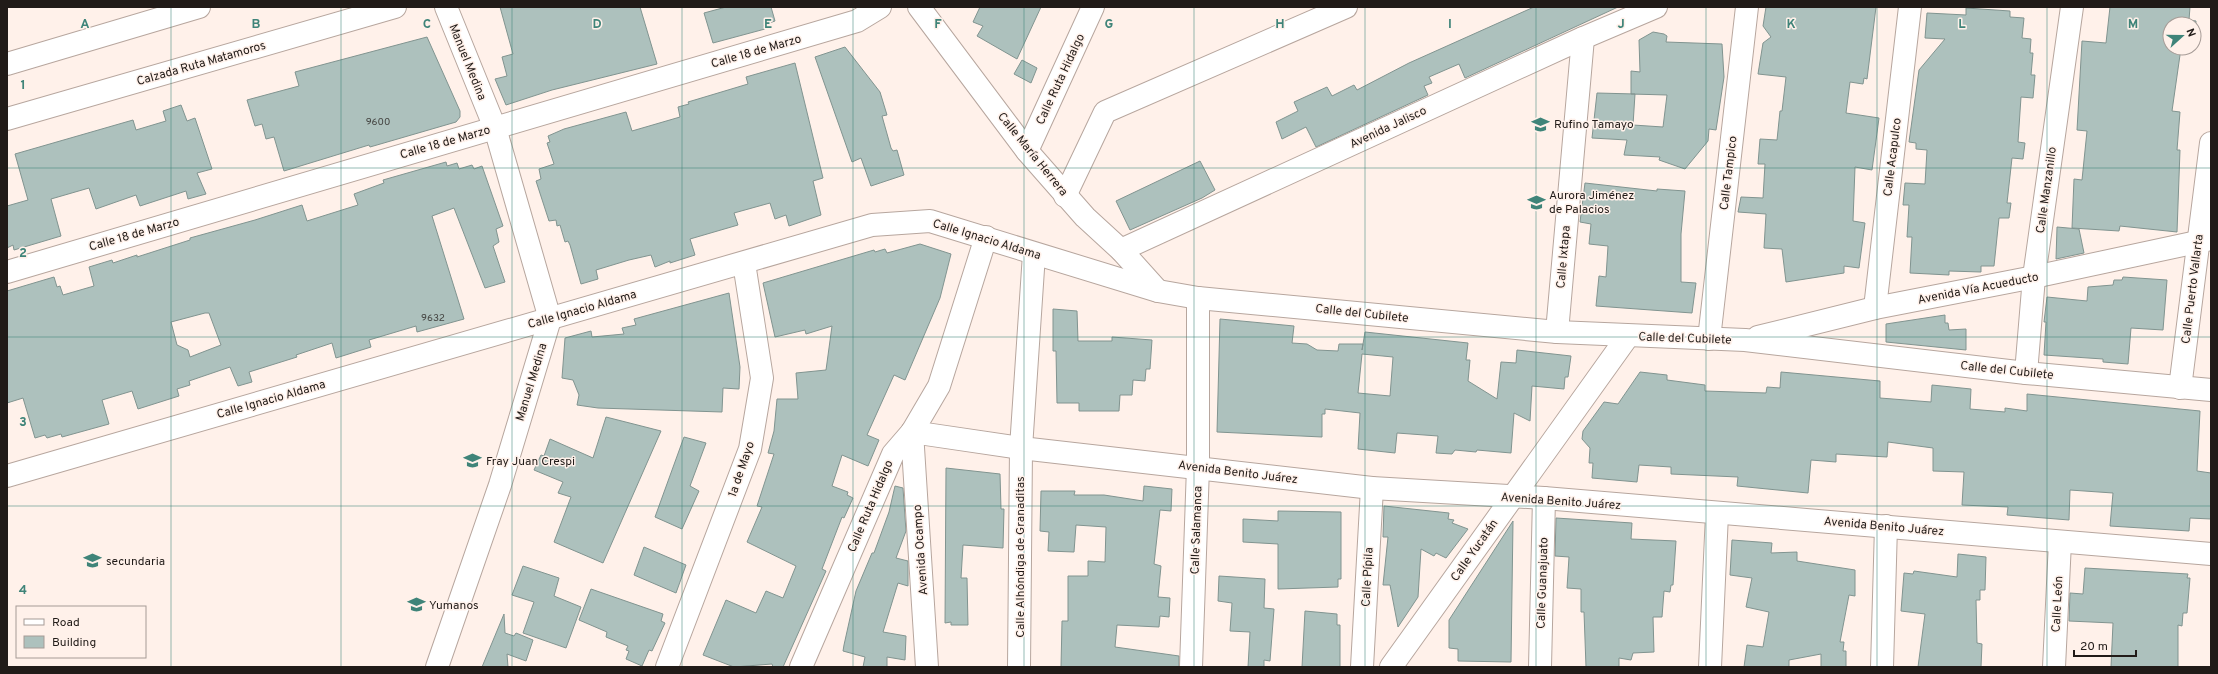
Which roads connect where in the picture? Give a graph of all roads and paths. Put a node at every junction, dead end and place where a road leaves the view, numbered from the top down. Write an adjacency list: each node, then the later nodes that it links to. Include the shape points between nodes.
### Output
1 (199, 7): 13 (street)
2 (395, 7): 14 (street, Calzada Ruta Matamoros)
3 (446, 7): 15 (street, Manuel Medina)
4 (880, 7): 15 (street, Calle 18 de Marzo, via 857,21)
5 (919, 7): 17 (street, Calle María Herrera)
6 (1093, 7): 17 (street, Calle Ruta Hidalgo)
7 (1346, 7): 18 (street, via 1105,112)
8 (1656, 7): 12 (street, Avenida Jalisco)
9 (1747, 7): 32 (street, Calle Tampico)
10 (1910, 7): 28 (street, Calle Acapulco)
11 (2072, 7): 25 (street, Calle Manzanillo)
12 (1583, 38): 21 (street, Avenida Jalisco); 30 (street, Calle Ixtapa)
13 (7, 64)
14 (7, 119)
15 (495, 128): 24 (street, Calle 18 de Marzo); 29 (street, Manuel Medina)
16 (2211, 143): 20 (street, Calle Puerto Vallarta)
17 (1027, 150): 18 (street, Calle María Herrera)
18 (1066, 196): 21 (street, Calle María Herrera)
19 (986, 237): 22 (street, Calle Ignacio Aldama); 23 (street, Calle Ignacio Aldama, via 930,221 872,225); 37 (street, Calle Ruta Hidalgo, via 939,386)
20 (2205, 240): 25 (street, Avenida Vía Acueducto); 35 (street, Calle Puerto Vallarta)
21 (1121, 250): 26 (street, Calle María Herrera)
22 (1034, 254): 26 (street, Calle Ignacio Aldama); 38 (street, Calle Alhóndiga de Granaditas)
23 (744, 262): 29 (street, Calle Ignacio Aldama); 49 (street, 1a de Mayo, via 762,378 750,448)
24 (7, 272)
25 (2034, 277): 28 (street, Avenida Vía Acueducto); 34 (street, Calle Manzanillo)
26 (1158, 291): 27 (street, Calle del Cubilete)
27 (1198, 298): 30 (street, Calle del Cubilete); 39 (street, Calle Salamanca)
28 (1875, 308): 33 (street, Avenida Vía Acueducto)
29 (550, 318): 40 (street, Calle Ignacio Aldama); 48 (street, Manuel Medina, via 500,485)
30 (1557, 332): 31 (street, Calle del Cubilete)
31 (1628, 336): 32 (street, Calle del Cubilete); 42 (street, Calle Yucatán)
32 (1709, 339): 33 (street, Calle del Cubilete)
33 (1745, 340): 34 (street, Calle del Cubilete)
34 (2026, 373): 35 (street, Calle del Cubilete)
35 (2180, 388): 36 (street, Calle del Cubilete)
36 (2211, 390)
37 (912, 432): 38 (street, Avenida Benito Juárez); 50 (street, Calle Ruta Hidalgo, via 893,454); 51 (street, Avenida Ocampo)
38 (1021, 448): 39 (street, Avenida Benito Juárez); 52 (street, Calle Alhóndiga de Granaditas)
39 (1198, 467): 41 (street, Avenida Benito Juárez); 53 (street, Calle Salamanca)
40 (7, 476)
41 (1372, 488): 42 (street, Avenida Benito Juárez); 54 (street, Calle Pípila)
42 (1512, 497): 43 (street, Avenida Benito Juárez); 55 (street, Calle Yucatán)
43 (1544, 498): 44 (street, Avenida Benito Juárez); 56 (street, Calle Guanajuato)
44 (1717, 514): 45 (street, Avenida Benito Juárez); 57 (street)
45 (1886, 526): 46 (street, Avenida Benito Juárez); 58 (street)
46 (2060, 542): 47 (street, Avenida Benito Juárez); 59 (street, Calle León)
47 (2211, 554)
48 (437, 667)
49 (667, 667)
50 (801, 667)
51 (927, 667)
52 (1020, 667)
53 (1191, 667)
54 (1362, 667)
55 (1391, 667)
56 (1540, 667)
57 (1710, 667)
58 (1882, 667)
59 (2054, 667)

